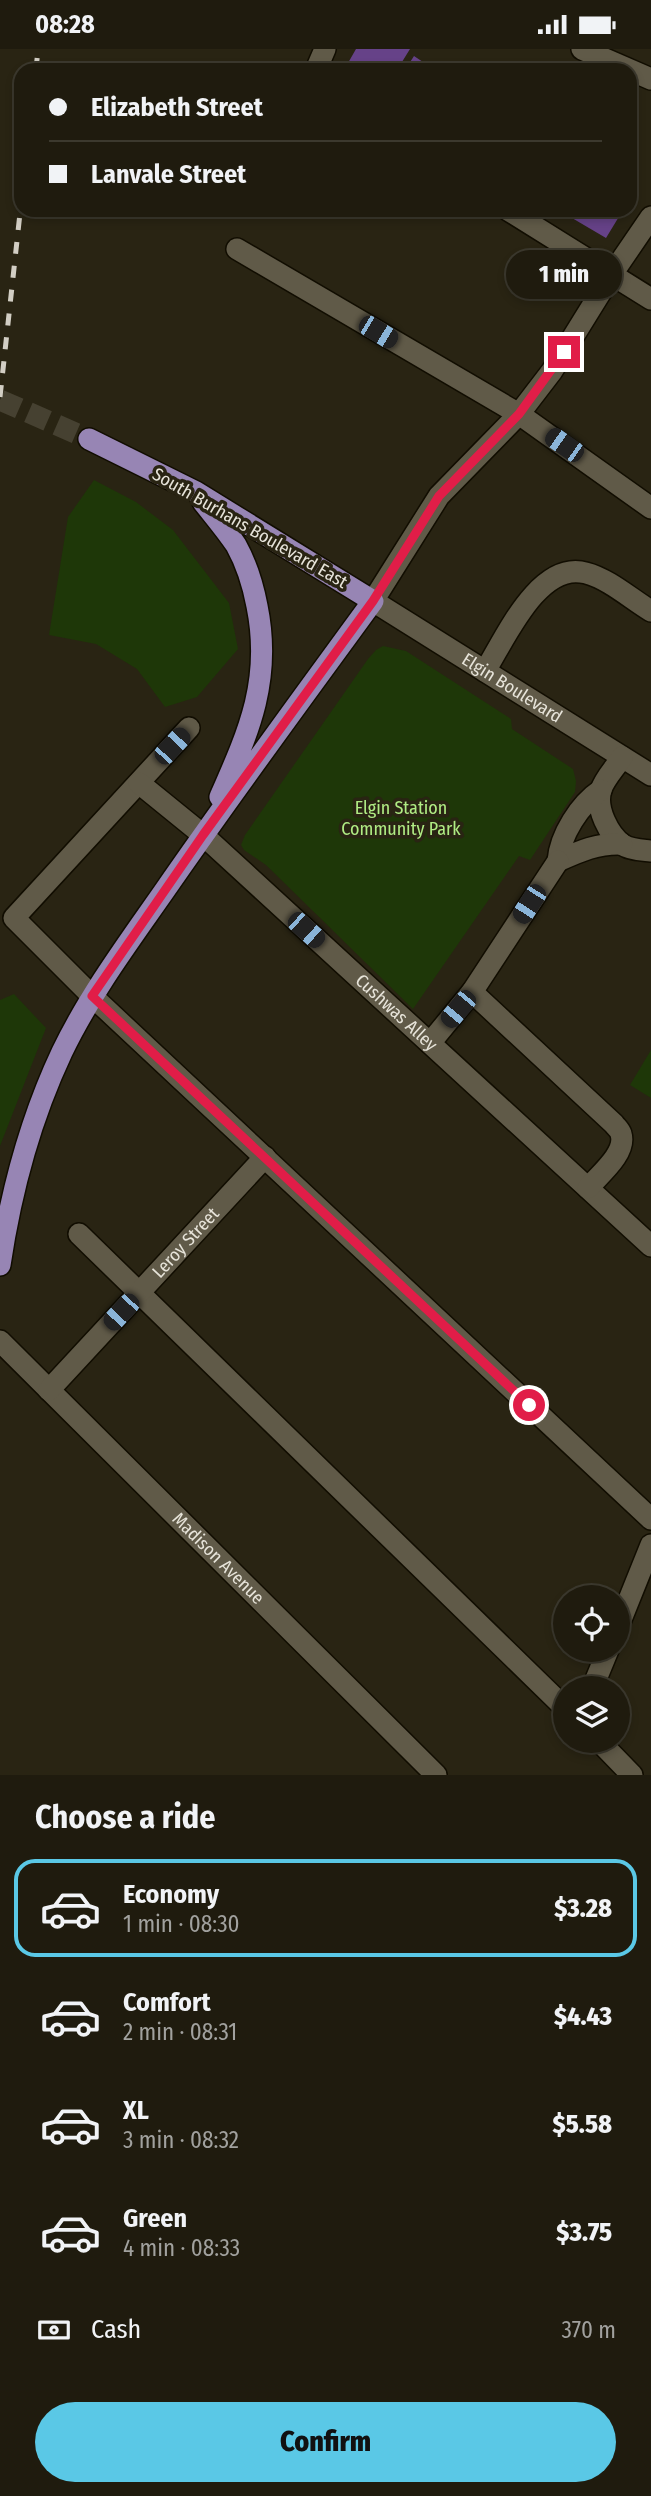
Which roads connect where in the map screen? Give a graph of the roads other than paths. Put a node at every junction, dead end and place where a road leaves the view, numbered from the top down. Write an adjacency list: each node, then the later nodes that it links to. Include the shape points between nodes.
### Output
1 (582, 49): 2 (street)
2 (614, 63)
3 (519, 217): 6 (street)
4 (651, 218): 6 (street)
5 (237, 249): 8 (street)
6 (612, 274): 7 (street); 8 (street, via 552,372)
7 (651, 299)
8 (519, 414): 11 (street); 12 (street, via 439,496)
9 (89, 439): 10 (main road, South Burhans Boulevard East)
10 (195, 492): 12 (main road, South Burhans Boulevard East); 20 (main road, via 236,546 253,586 263,666 242,748)
11 (651, 508)
12 (373, 601): 14 (street, Elgin Boulevard); 20 (main road)
13 (651, 611): 14 (street, via 595,576 566,572 534,594)
14 (485, 671): 16 (street, Elgin Boulevard)
15 (189, 728): 18 (street)
16 (622, 757): 17 (street, Elgin Boulevard); 19 (street)
17 (651, 775)
18 (139, 783): 20 (street, Cushwas Alley); 25 (street, via 14,918)
19 (601, 790): 21 (street, via 599,807); 23 (street, via 588,798 559,845)
20 (203, 835): 25 (main road); 26 (street, Cushwas Alley)
21 (622, 845): 22 (street); 23 (street, via 586,848)
22 (651, 851)
23 (558, 861): 24 (street)
24 (472, 992): 26 (street); 28 (street, via 621,1134 614,1159)
25 (92, 996): 27 (street); 31 (main road, via 39,1107 19,1167)
26 (430, 1043): 28 (street, Cushwas Alley)
27 (265, 1157): 32 (street, Leroy Street); 35 (street)
28 (588, 1188): 30 (street, Cushwas Alley)
29 (79, 1234): 32 (street)
30 (651, 1246)
31 (0, 1265)
32 (140, 1293): 34 (street, Leroy Street); 38 (street)
33 (0, 1341): 34 (street, Madison Avenue)
34 (49, 1390): 40 (street, Madison Avenue)
35 (651, 1519)
36 (651, 1545): 37 (street)
37 (630, 1597)
38 (553, 1696)
39 (611, 1753): 41 (street)
40 (436, 1775)
41 (632, 1775)

